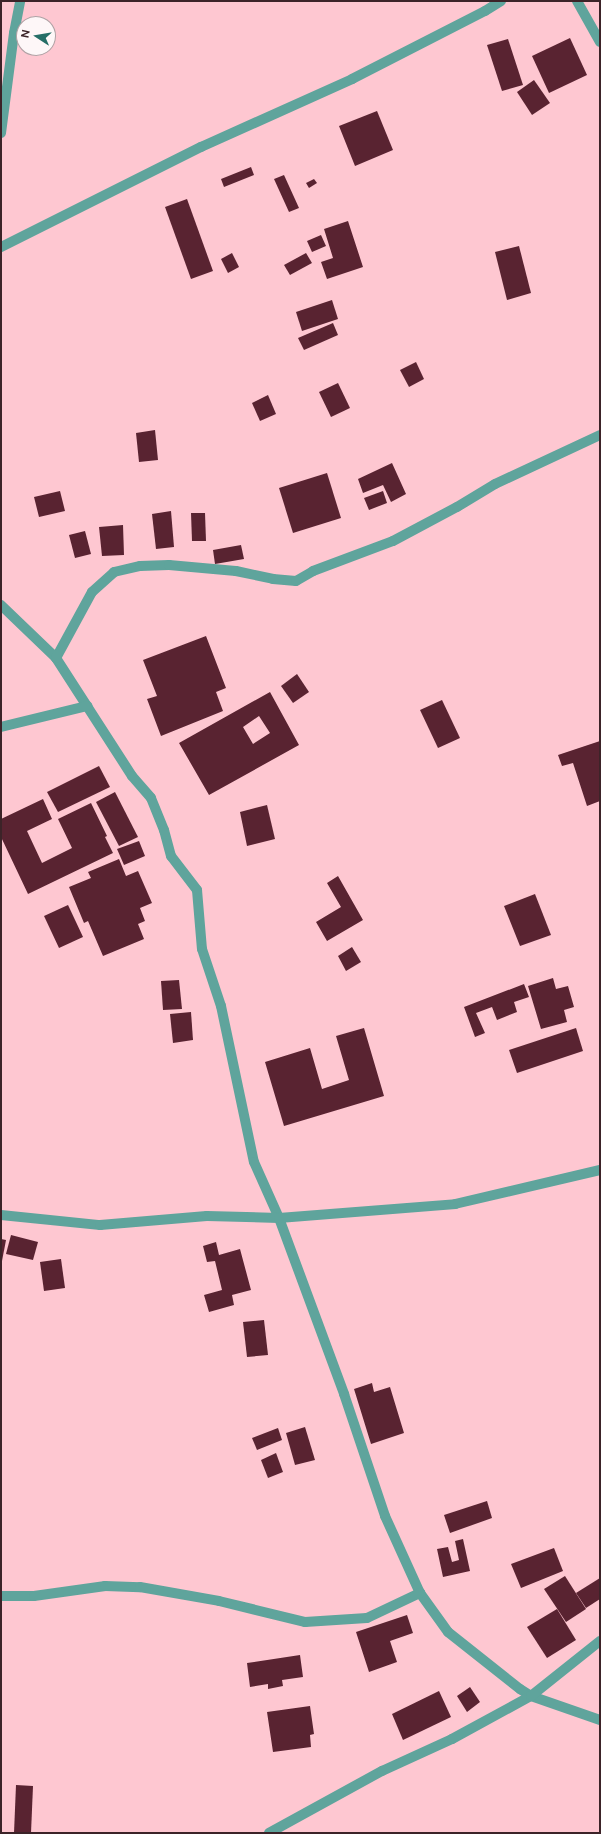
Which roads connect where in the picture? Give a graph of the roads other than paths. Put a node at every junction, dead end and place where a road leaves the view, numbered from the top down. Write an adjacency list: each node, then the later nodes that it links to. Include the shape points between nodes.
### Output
1 (20, 1): 5 (street)
2 (501, 1): 6 (street, via 352,79 201,147)
3 (577, 1): 4 (street)
4 (600, 42)
5 (1, 133)
6 (1, 247)
7 (600, 435): 9 (street, via 495,484 393,540 313,571 296,581 236,571 169,565 140,566 114,572 92,592)
8 (1, 605): 9 (street)
9 (56, 658): 10 (street)
10 (87, 706): 11 (street); 14 (street, via 132,776 151,798 171,856 197,890 202,949 221,1006 254,1162)
11 (1, 727)
12 (600, 1170): 14 (street, via 455,1204)
13 (1, 1215): 14 (street, via 100,1225 208,1216)
14 (278, 1218): 15 (street, via 344,1394 385,1516)
15 (420, 1593): 16 (street, via 367,1618 305,1622 219,1601 140,1587 105,1586 34,1596); 18 (street, via 448,1632)
16 (1, 1596)
17 (600, 1641): 18 (street)
18 (531, 1696): 19 (street); 20 (street, via 452,1739 382,1771)
19 (600, 1720)
20 (269, 1833)

